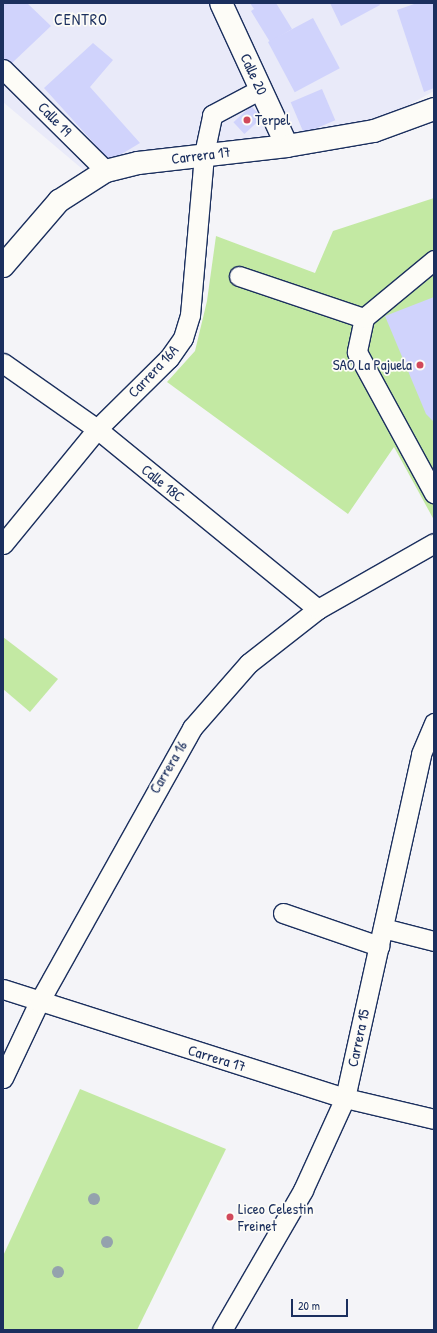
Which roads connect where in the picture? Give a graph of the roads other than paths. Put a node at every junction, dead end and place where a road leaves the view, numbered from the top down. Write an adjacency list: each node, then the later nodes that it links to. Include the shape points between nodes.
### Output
1 (221, 3): 3 (main road, Calle 20)
2 (3, 69): 7 (street, Calle 19)
3 (261, 89): 5 (main road, Calle 20); 6 (street, Carrera 16A, via 212,114)
4 (434, 109): 5 (main road, Carrera 17, via 374,131)
5 (287, 146): 6 (main road, Carrera 17)
6 (204, 154): 7 (main road, Carrera 17, via 138,163); 13 (street, Carrera 16A, via 190,315 183,338 169,358)
7 (106, 171): 9 (main road, Carrera 17, via 60,201)
8 (434, 260): 11 (street)
9 (3, 266)
10 (239, 276): 11 (street)
11 (364, 318): 14 (street, via 357,352)
12 (3, 363): 13 (street, Calle 18C)
13 (97, 429): 16 (street, Carrera 16A); 17 (street, Calle 18C)
14 (434, 493)
15 (434, 543): 17 (street, Carrera 16)
16 (3, 544)
17 (318, 609): 24 (street, Carrera 16, via 249,662 192,728)
18 (434, 722): 20 (street, Carrera 15, via 421,754)
19 (283, 913): 22 (street)
20 (383, 928): 21 (street); 22 (street, Carrera 15)
21 (434, 942)
22 (379, 946): 26 (street, Carrera 15)
23 (3, 989): 24 (street, Carrera 17)
24 (39, 1002): 25 (street, Carrera 16); 26 (street, Carrera 17)
25 (3, 1078)
26 (345, 1098): 27 (street, Carrera 17); 28 (street, Carrera 15, via 303,1190)
27 (434, 1118)
28 (222, 1330)

